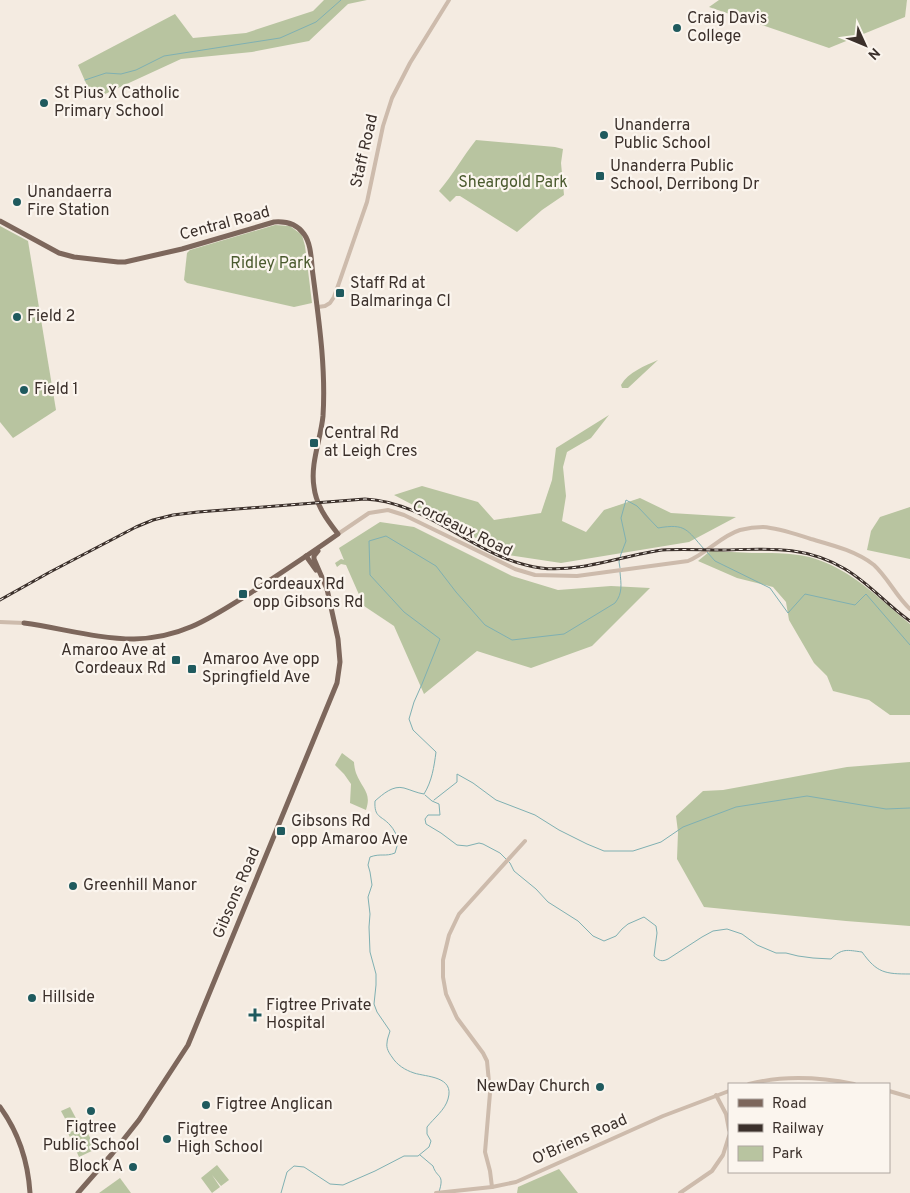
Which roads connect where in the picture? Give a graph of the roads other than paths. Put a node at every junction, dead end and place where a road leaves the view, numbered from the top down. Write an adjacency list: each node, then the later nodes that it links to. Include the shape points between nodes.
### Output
1 (449, 0): 3 (street, Staff Road, via 392,98 367,202 340,283 330,303)
2 (0, 221): 3 (main road, Central Road, via 59,253 118,262 182,249 274,222 291,223 307,240)
3 (318, 308): 4 (main road, Central Road, via 323,418 313,482 319,505)
4 (338, 534): 5 (main road, Cordeaux Road); 8 (street, Cordeaux Road, via 369,513 393,511 511,568 543,576 569,576 688,561 739,530 762,527 786,531 864,558 884,576)
5 (328, 541): 6 (main road, Cordeaux Road); 7 (main road, Gibsons Road, via 314,556)
6 (306, 556): 7 (main road, Gibsons Road); 10 (main road, Cordeaux Road, via 212,618 167,635 113,638)
7 (320, 574): 25 (main road, Gibsons Road, via 327,589 340,652 337,683 188,1045 139,1120)
8 (910, 609)
9 (0, 622): 10 (street, Cordeaux Road)
10 (24, 623)
11 (525, 841): 22 (street, via 459,914 443,960 446,994 487,1061 490,1093 485,1152)
12 (754, 1083): 13 (street, via 801,1078)
13 (849, 1083)
14 (728, 1091): 16 (street, O'Briens Road)
15 (890, 1091): 17 (street)
16 (716, 1095): 19 (street); 22 (street, O'Briens Road, via 516,1182)
17 (910, 1097)
18 (0, 1107): 21 (main road, via 19,1140)
19 (728, 1125)
20 (728, 1140): 27 (street, via 724,1155 712,1171)
21 (30, 1185): 23 (main road); 24 (main road)
22 (492, 1187): 26 (street, O'Briens Road)
23 (30, 1193)
24 (34, 1193)
25 (78, 1193)
26 (436, 1193)
27 (680, 1193)

